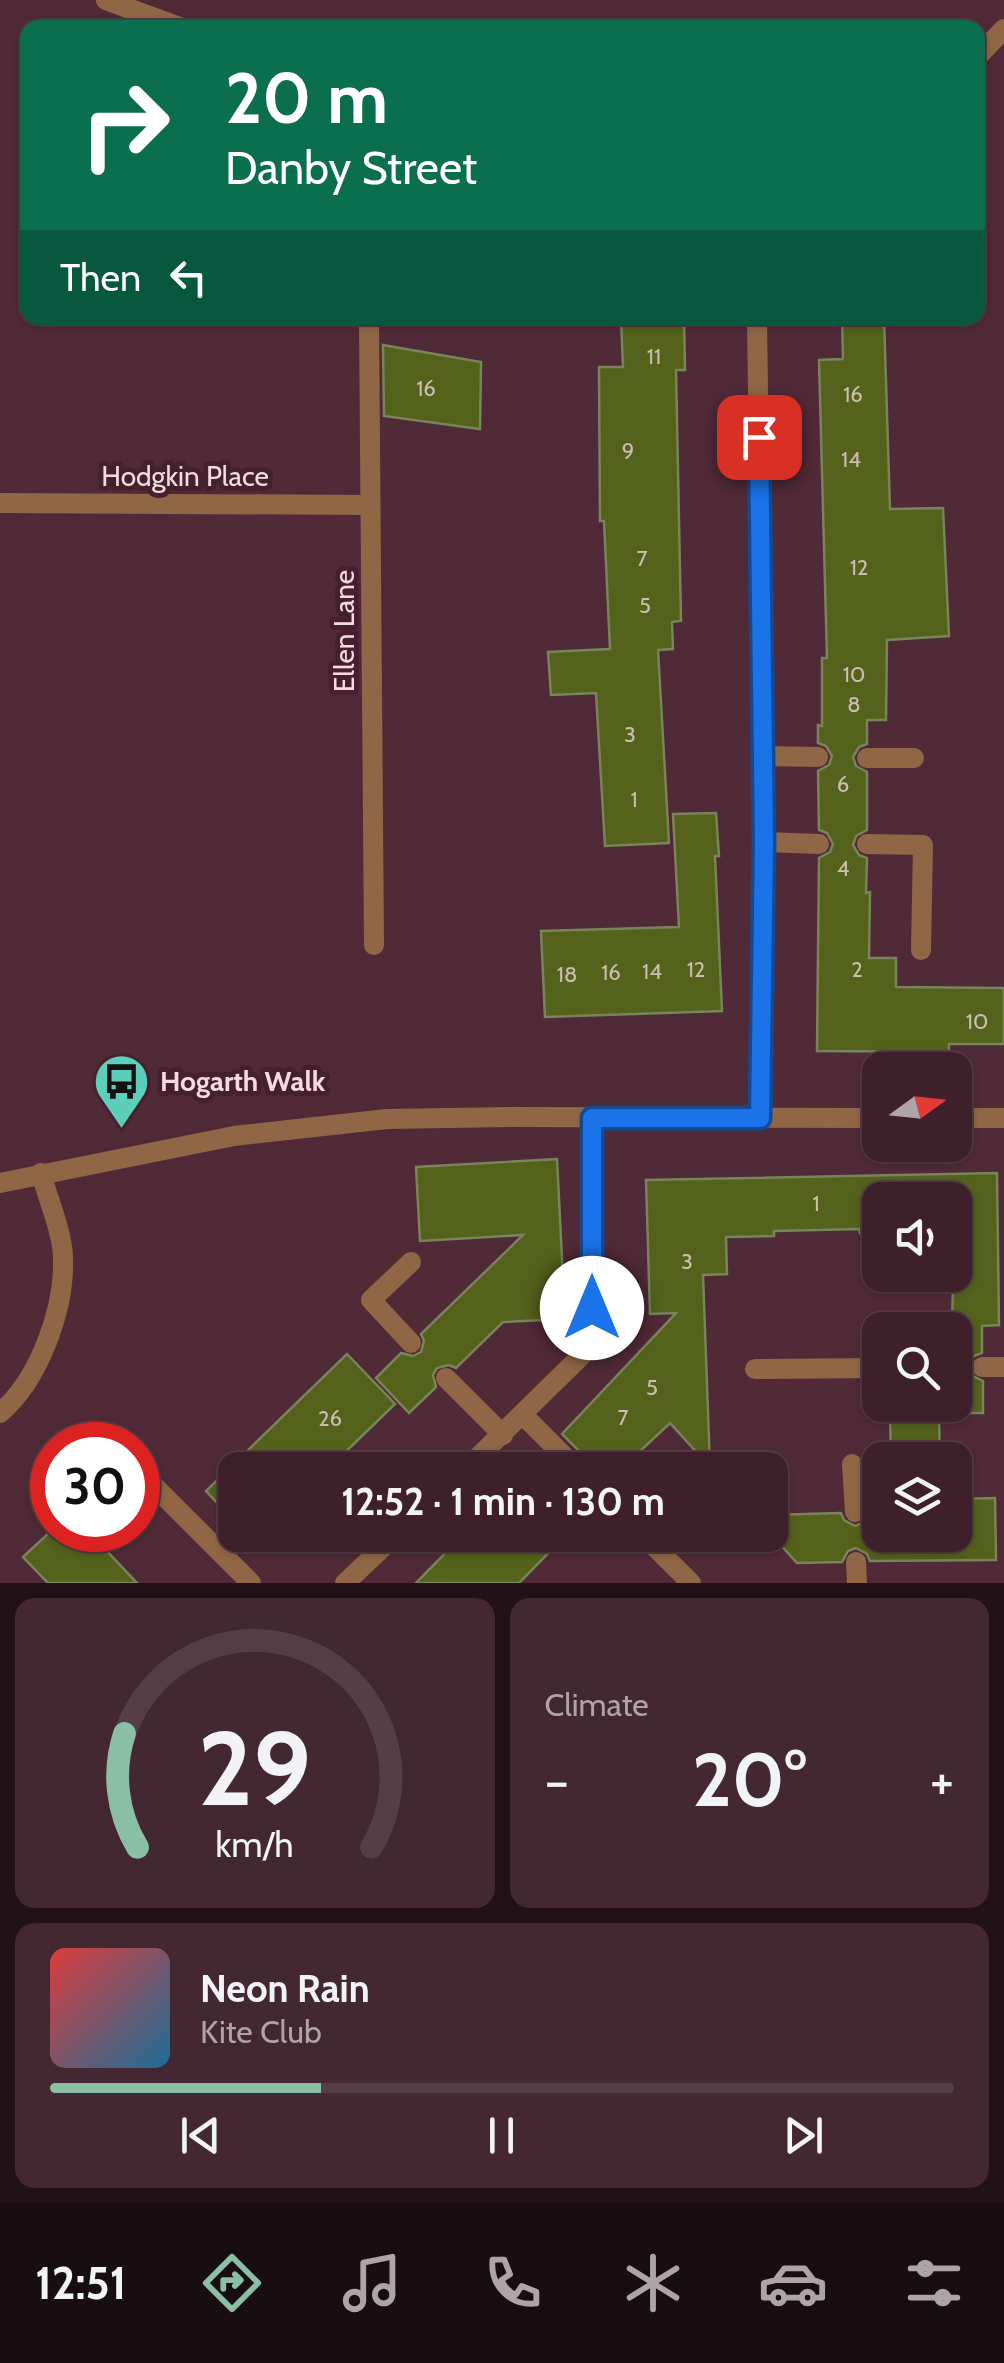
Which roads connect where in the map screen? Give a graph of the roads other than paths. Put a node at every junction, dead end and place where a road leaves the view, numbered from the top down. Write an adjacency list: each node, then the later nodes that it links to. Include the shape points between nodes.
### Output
1 (106, 0): 2 (street)
2 (160, 20)
3 (1004, 30): 4 (street)
4 (985, 49)
5 (369, 325): 8 (street, Ellen Lane)
6 (758, 325): 9 (street)
7 (0, 503): 8 (street, Hodgkin Place)
8 (370, 505): 16 (street, Ellen Lane)
9 (763, 756): 10 (street); 13 (street)
10 (818, 756)
11 (867, 758): 12 (street)
12 (914, 758)
13 (764, 842): 14 (street); 19 (street)
14 (819, 844)
15 (867, 844): 17 (street, via 923,844)
16 (374, 945)
17 (921, 950)
18 (592, 1118): 19 (street); 23 (street, via 387,1119 234,1136); 31 (street, via 590,1342)
19 (760, 1118): 20 (street)
20 (862, 1118)
21 (972, 1118): 22 (street)
22 (1004, 1118)
23 (41, 1173): 24 (street); 30 (street, via 63,1256 53,1330 21,1396)
24 (0, 1182)
25 (411, 1262): 26 (street, via 371,1300)
26 (412, 1343)
27 (755, 1368): 28 (street)
28 (862, 1368)
29 (446, 1378): 32 (street)
30 (0, 1413)
31 (523, 1415): 32 (street); 34 (street)
32 (502, 1434): 33 (street)
33 (484, 1452)
34 (560, 1452)
35 (852, 1464): 37 (street)
36 (160, 1492): 40 (street)
37 (855, 1512)
38 (378, 1552): 41 (street)
39 (660, 1552): 42 (street)
40 (251, 1583)
41 (346, 1583)
42 (692, 1583)

